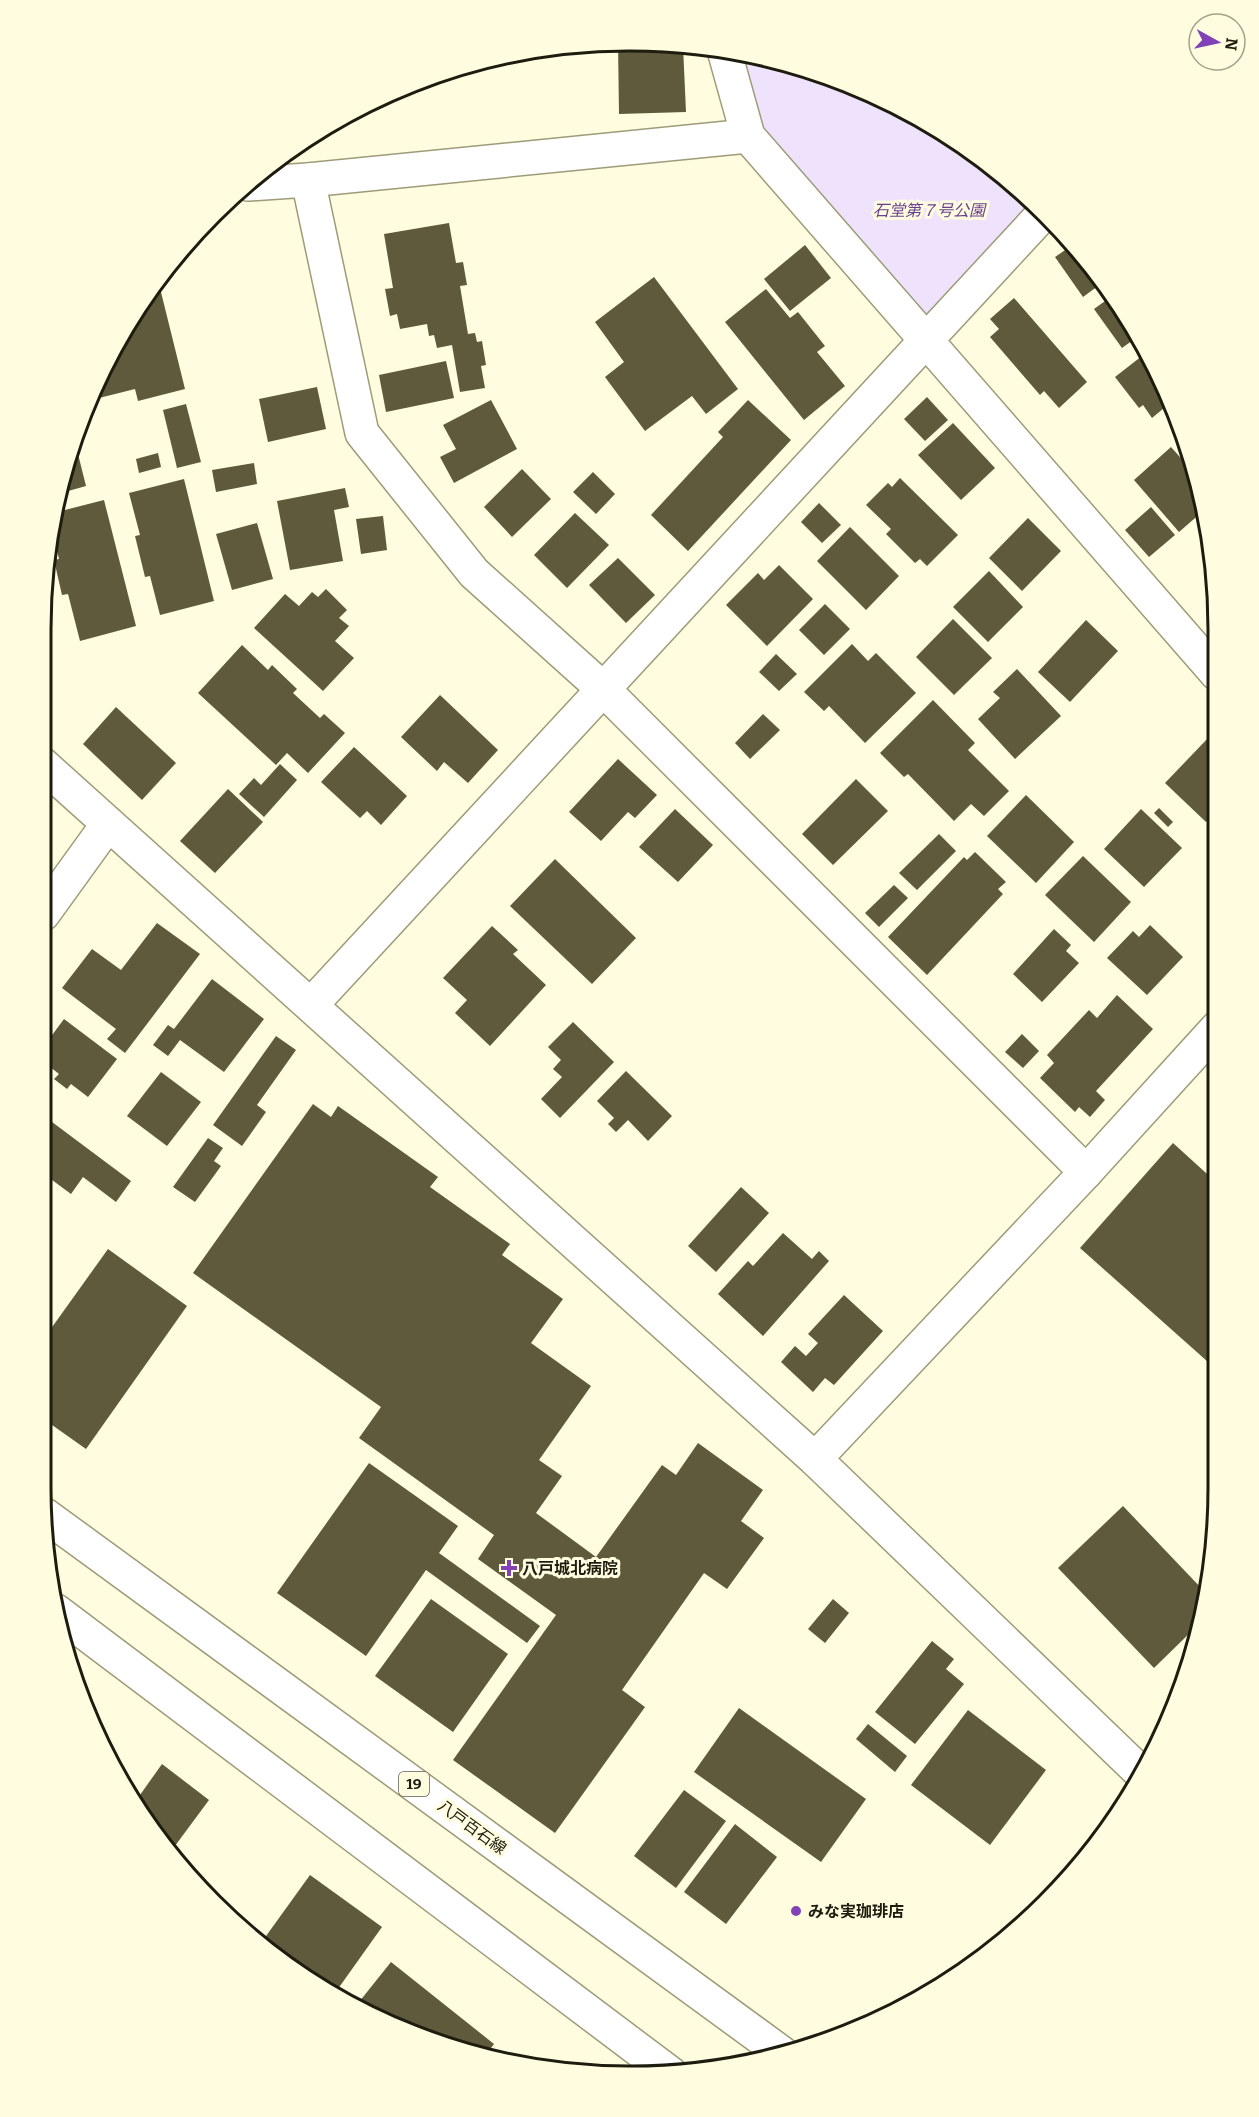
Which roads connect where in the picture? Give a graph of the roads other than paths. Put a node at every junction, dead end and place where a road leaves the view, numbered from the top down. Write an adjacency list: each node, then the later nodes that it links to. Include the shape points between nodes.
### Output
1 (727, 60): 2 (street)
2 (748, 136): 3 (street); 6 (street)
3 (308, 180): 4 (street); 8 (street, via 362,433 474,573)
4 (262, 183)
5 (1038, 219): 6 (street)
6 (926, 341): 7 (street); 8 (street)
7 (1208, 664)
8 (602, 688): 12 (street); 14 (street)
9 (51, 772): 10 (street)
10 (108, 824): 11 (street); 12 (street)
11 (51, 903)
12 (311, 1005): 15 (street)
13 (1208, 1038): 14 (street)
14 (1086, 1172): 15 (street)
15 (815, 1459): 18 (street)
16 (52, 1520): 19 (street, 八戸百石線 / 19)
17 (67, 1619): 20 (street)
18 (1135, 1767)
19 (774, 2047)
20 (659, 2065)

